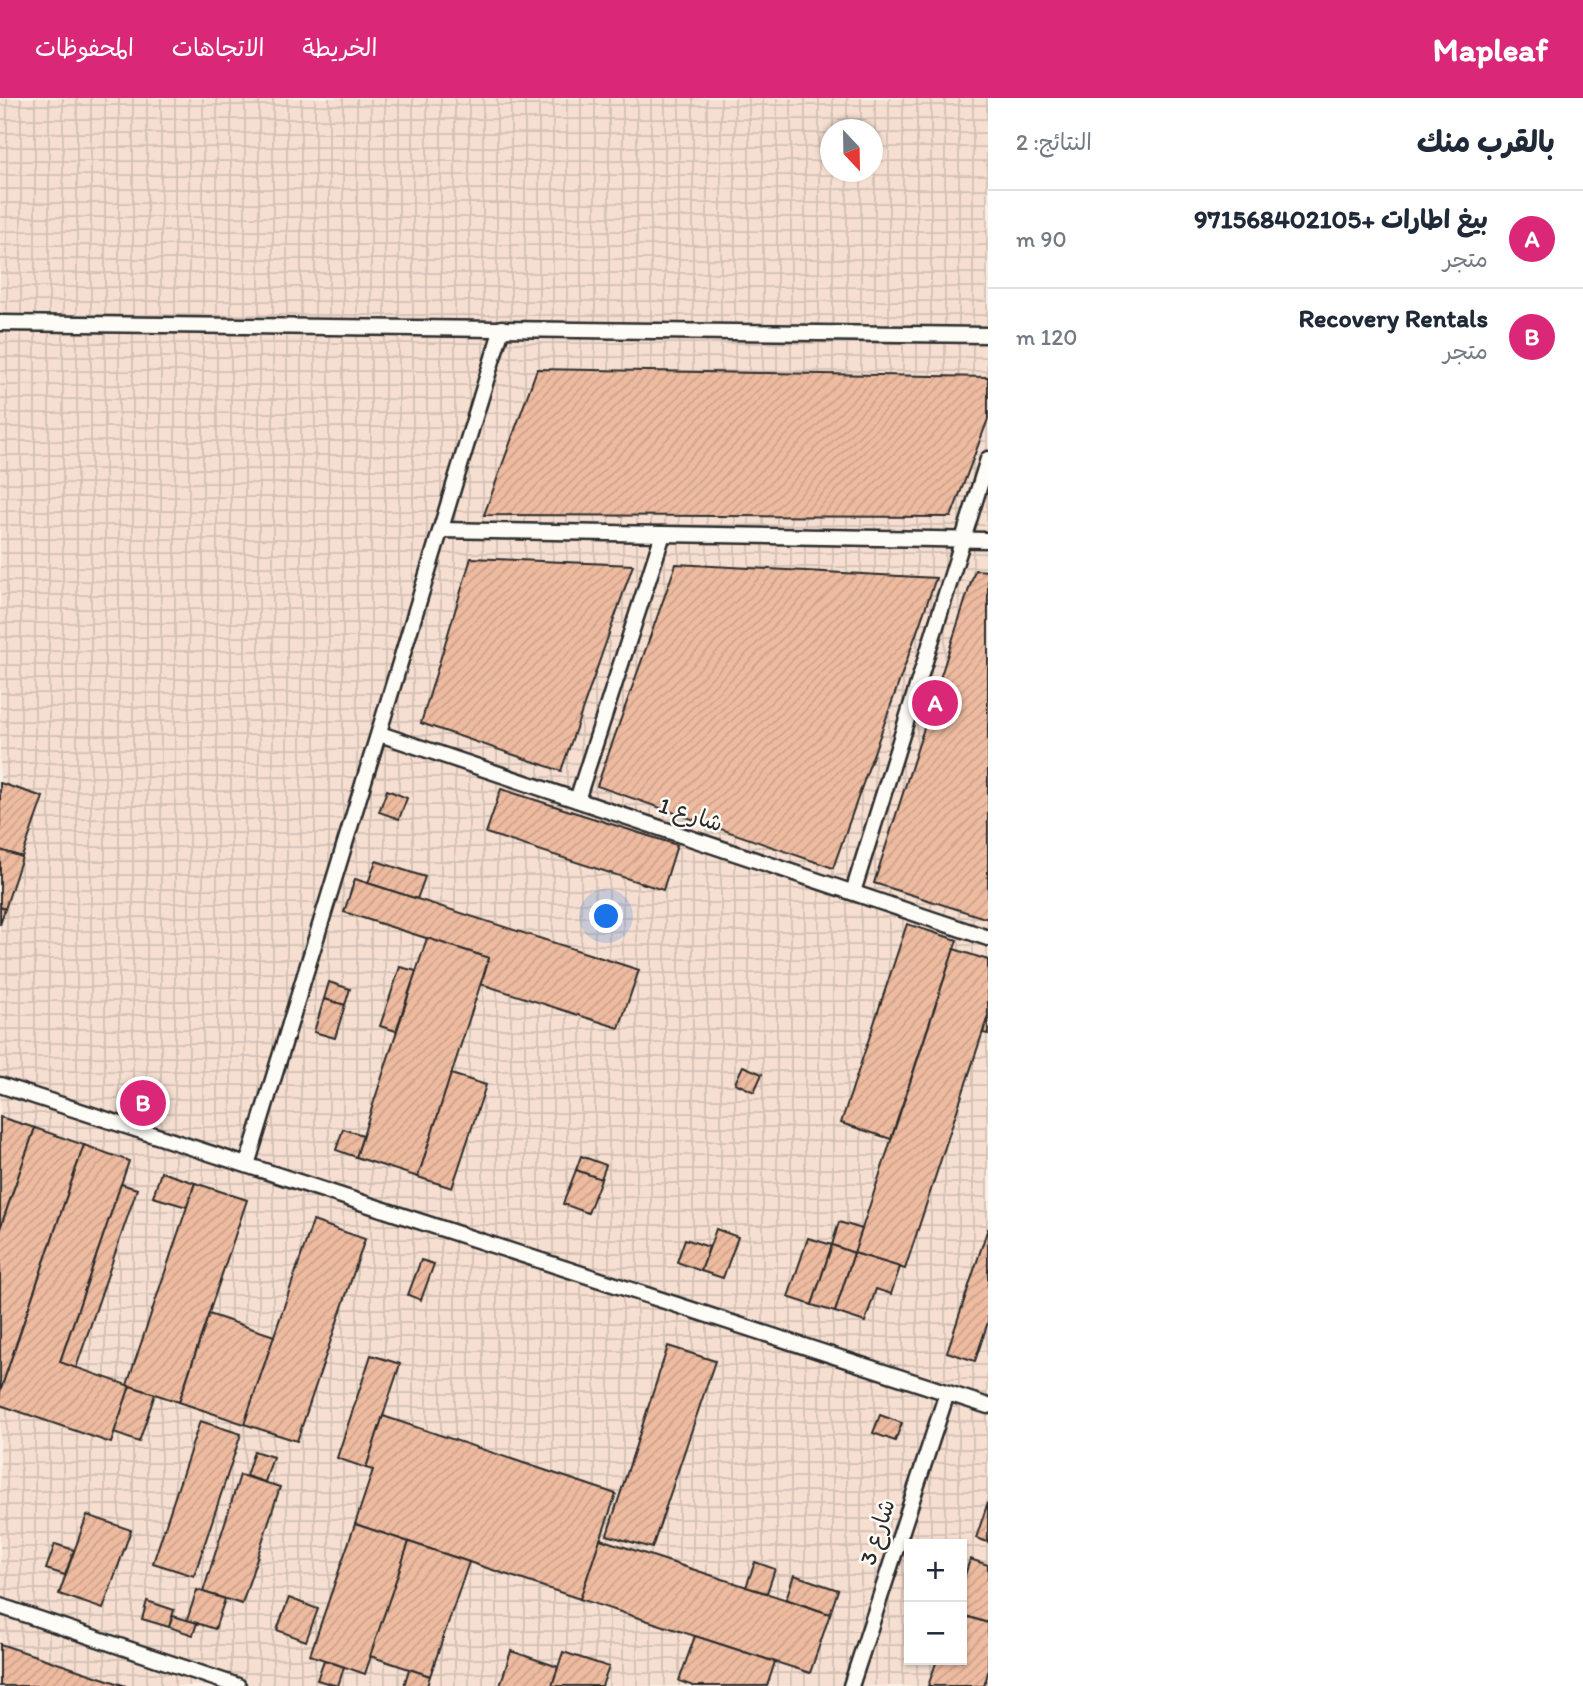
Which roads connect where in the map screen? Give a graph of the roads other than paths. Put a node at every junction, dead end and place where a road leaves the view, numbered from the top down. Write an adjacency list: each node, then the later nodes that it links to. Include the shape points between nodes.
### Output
1 (0, 323): 2 (lane)
2 (502, 328): 3 (lane); 5 (lane)
3 (988, 335)
4 (988, 459): 7 (lane)
5 (441, 530): 6 (lane); 9 (lane)
6 (663, 534): 7 (lane); 10 (lane)
7 (962, 540): 8 (lane); 11 (lane)
8 (988, 540)
9 (380, 734): 10 (lane, شارع 1); 14 (lane)
10 (577, 800): 11 (lane, شارع 1)
11 (853, 892): 12 (lane, شارع 1)
12 (988, 937)
13 (0, 1085): 14 (lane)
14 (247, 1165): 15 (lane)
15 (947, 1393): 16 (lane); 19 (lane, شارع 3)
16 (988, 1406)
17 (0, 1606): 18 (lane)
18 (238, 1686)
19 (851, 1686)

